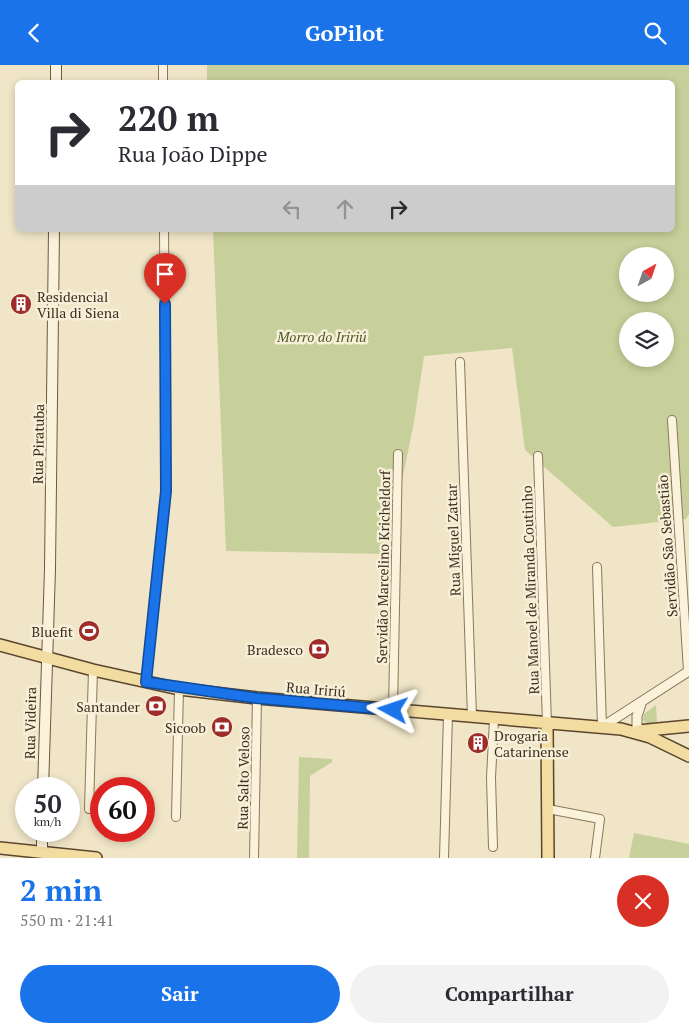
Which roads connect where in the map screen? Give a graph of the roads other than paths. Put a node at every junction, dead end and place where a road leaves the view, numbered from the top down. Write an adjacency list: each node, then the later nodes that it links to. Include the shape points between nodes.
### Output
1 (56, 65): 3 (main road)
2 (163, 65): 4 (street)
3 (56, 80)
4 (163, 80)
5 (54, 232): 13 (main road, Rua Piratuba)
6 (164, 232): 16 (street, via 166,491)
7 (460, 362): 22 (street, Rua Miguel Zattar)
8 (672, 420): 15 (street, Servidão São Sebastião)
9 (398, 454): 20 (street, Servidão Marcelino Kricheldorf)
10 (538, 455): 24 (street, Rua Manoel de Miranda Coutinho)
11 (597, 567): 26 (street)
12 (0, 645): 13 (main road, Rua Iririú)
13 (48, 657): 14 (main road, Rua Iririú); 29 (main road, Rua Videira, via 45,669)
14 (93, 669): 16 (main road, Rua Iririú); 30 (street)
15 (689, 671): 19 (street)
16 (146, 682): 17 (main road, Rua Iririú)
17 (179, 689): 18 (main road, Rua Iririú); 32 (street)
18 (256, 698): 20 (main road, Rua Iririú); 38 (street, Rua Salto Veloso)
19 (641, 704): 26 (street); 27 (street)
20 (393, 710): 21 (main road, Rua Iririú)
21 (448, 715): 22 (main road, Rua Iririú); 39 (street)
22 (472, 717): 23 (main road, Rua Iririú)
23 (494, 719): 24 (main road, Rua Iririú); 34 (street, via 491,778)
24 (548, 724): 26 (main road, Rua Iririú); 31 (main road)
25 (689, 726): 27 (main road)
26 (602, 727): 27 (main road, Rua Iririú)
27 (636, 732): 28 (main road, Rua Iririú)
28 (689, 756)
29 (43, 777)
30 (89, 809)
31 (548, 809): 40 (main road); 41 (street, via 600,819)
32 (176, 817)
33 (42, 842): 36 (main road)
34 (493, 847)
35 (0, 848): 36 (main road)
36 (42, 855): 37 (main road)
37 (96, 858)
38 (254, 858)
39 (444, 858)
40 (548, 858)
41 (595, 858)

